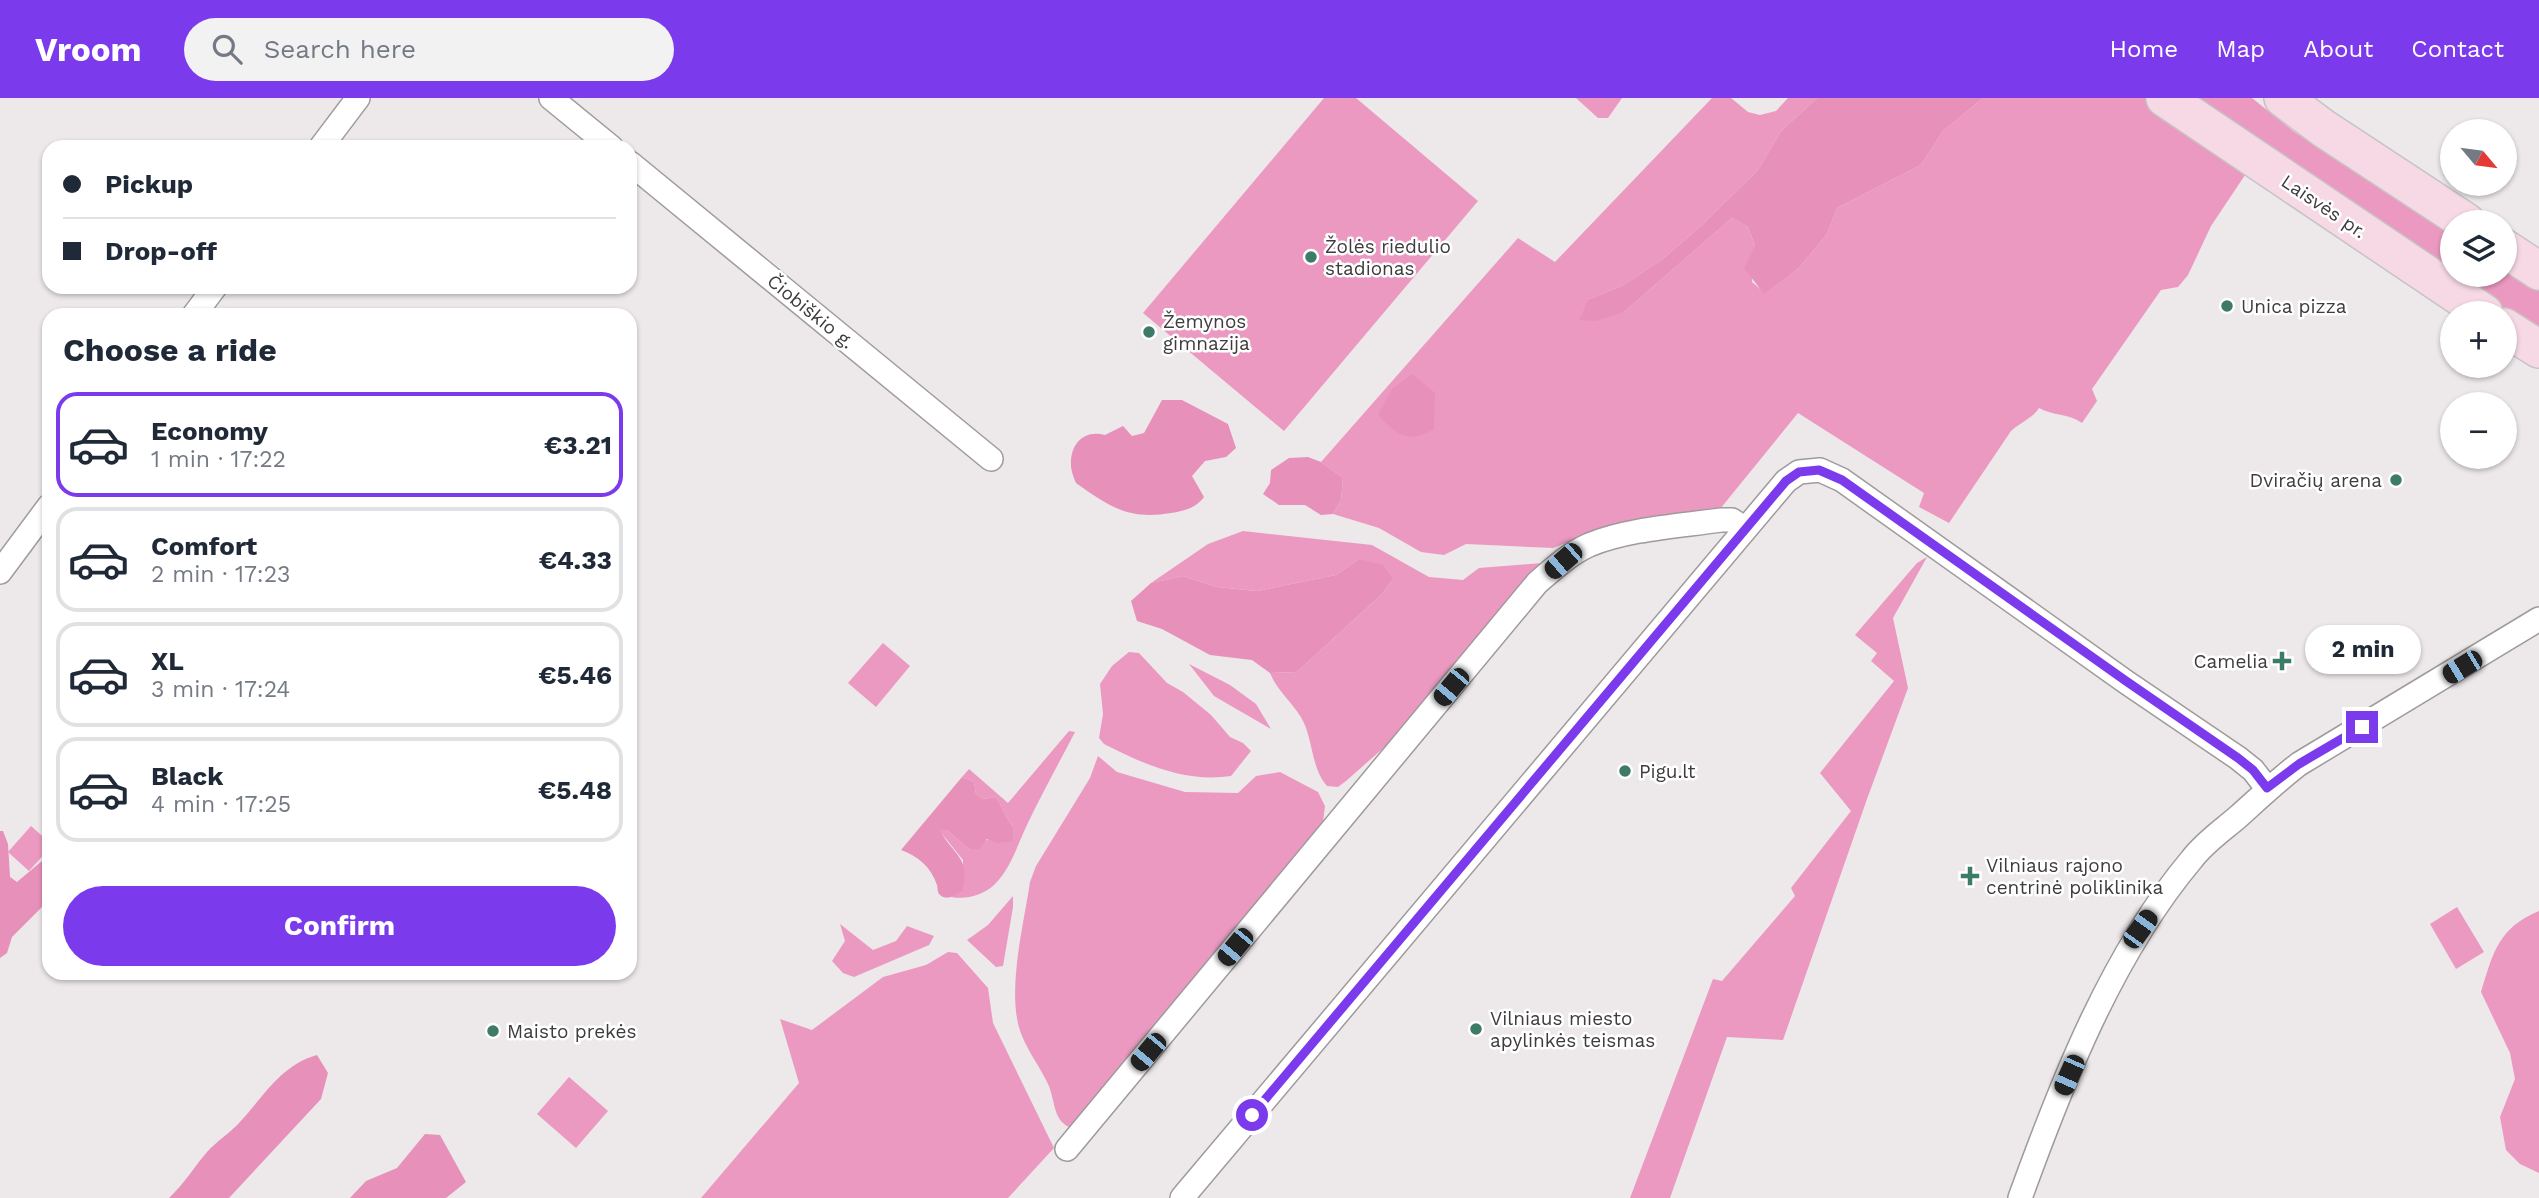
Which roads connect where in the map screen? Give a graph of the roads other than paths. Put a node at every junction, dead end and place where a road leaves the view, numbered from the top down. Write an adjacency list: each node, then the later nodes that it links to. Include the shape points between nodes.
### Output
1 (358, 98): 5 (street)
2 (551, 98): 6 (street)
3 (2165, 98): 11 (main road, Laisvės pr.)
4 (2283, 98): 8 (main road)
5 (326, 140)
6 (602, 140)
7 (637, 169): 14 (street, Čiobiškio g.)
8 (2448, 210)
9 (2517, 257): 10 (main road)
10 (2539, 271)
11 (2466, 301)
12 (2517, 335): 13 (main road)
13 (2539, 349)
14 (991, 459)
15 (42, 515): 17 (street)
16 (1744, 528): 19 (street, via 1799,472 1819,470 1842,480 2238,758); 20 (street, via 1732,520 1721,520 1615,537 1571,556 1537,583); 21 (street)
17 (0, 572)
18 (2539, 619): 19 (street)
19 (2267, 788): 22 (street, via 2193,857 2140,929 2078,1054)
20 (1067, 1149)
21 (1182, 1198)
22 (2020, 1198)

